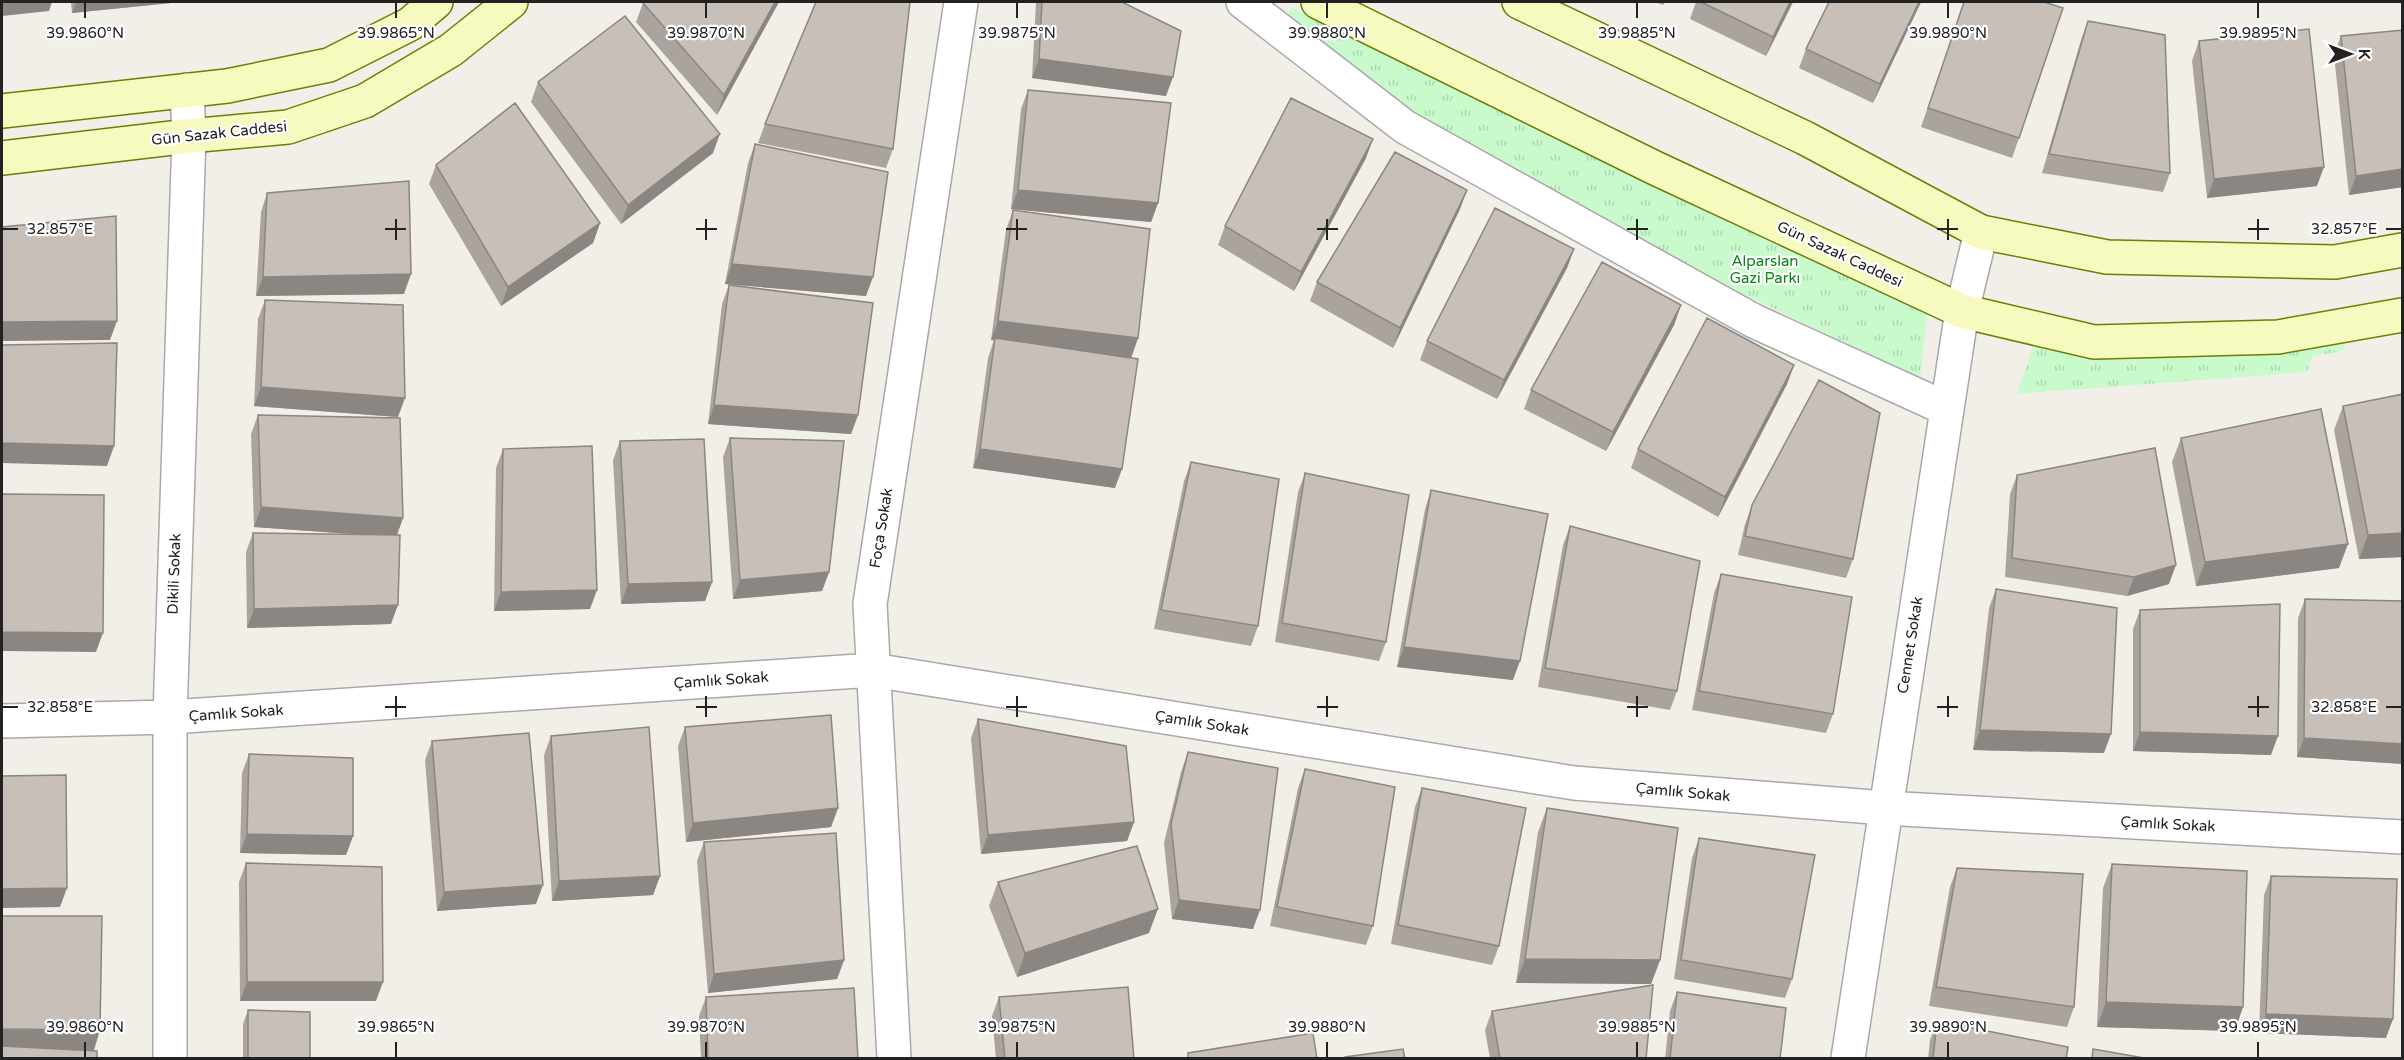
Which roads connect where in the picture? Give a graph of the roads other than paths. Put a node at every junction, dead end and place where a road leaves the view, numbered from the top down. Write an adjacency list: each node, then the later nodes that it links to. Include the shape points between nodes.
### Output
1 (436, 2): 7 (main road, via 410,24 329,65)
2 (511, 2): 9 (main road, Gün Sazak Caddesi, via 451,50 365,101 288,127)
3 (961, 2): 16 (street, Foça Sokak, via 870,603)
4 (1243, 2): 15 (street, via 1405,127 1754,321)
5 (1318, 2): 13 (main road, Gün Sazak Caddesi, via 1655,168)
6 (1518, 2): 11 (main road, via 1805,138)
7 (187, 90): 8 (main road); 9 (street, Dikili Sokak)
8 (2, 111)
9 (189, 136): 10 (main road, Gün Sazak Caddesi); 17 (street, Dikili Sokak)
10 (2, 158)
11 (1981, 232): 12 (main road, via 2107,257 2335,262); 13 (street, Cennet Sokak)
12 (2403, 250)
13 (1962, 311): 14 (main road, Gün Sazak Caddesi, via 2094,342 2278,337); 15 (street, Cennet Sokak)
14 (2403, 315)
15 (1947, 409): 19 (street, Cennet Sokak)
16 (873, 670): 17 (street, Çamlık Sokak); 19 (street, Çamlık Sokak, via 1574,783); 22 (street, Foça Sokak)
17 (170, 717): 18 (street, Çamlık Sokak); 21 (street, Dikili Sokak)
18 (2, 721)
19 (1885, 808): 20 (street, Çamlık Sokak); 23 (street, Cennet Sokak)
20 (2403, 837)
21 (170, 1059)
22 (894, 1059)
23 (1848, 1059)

